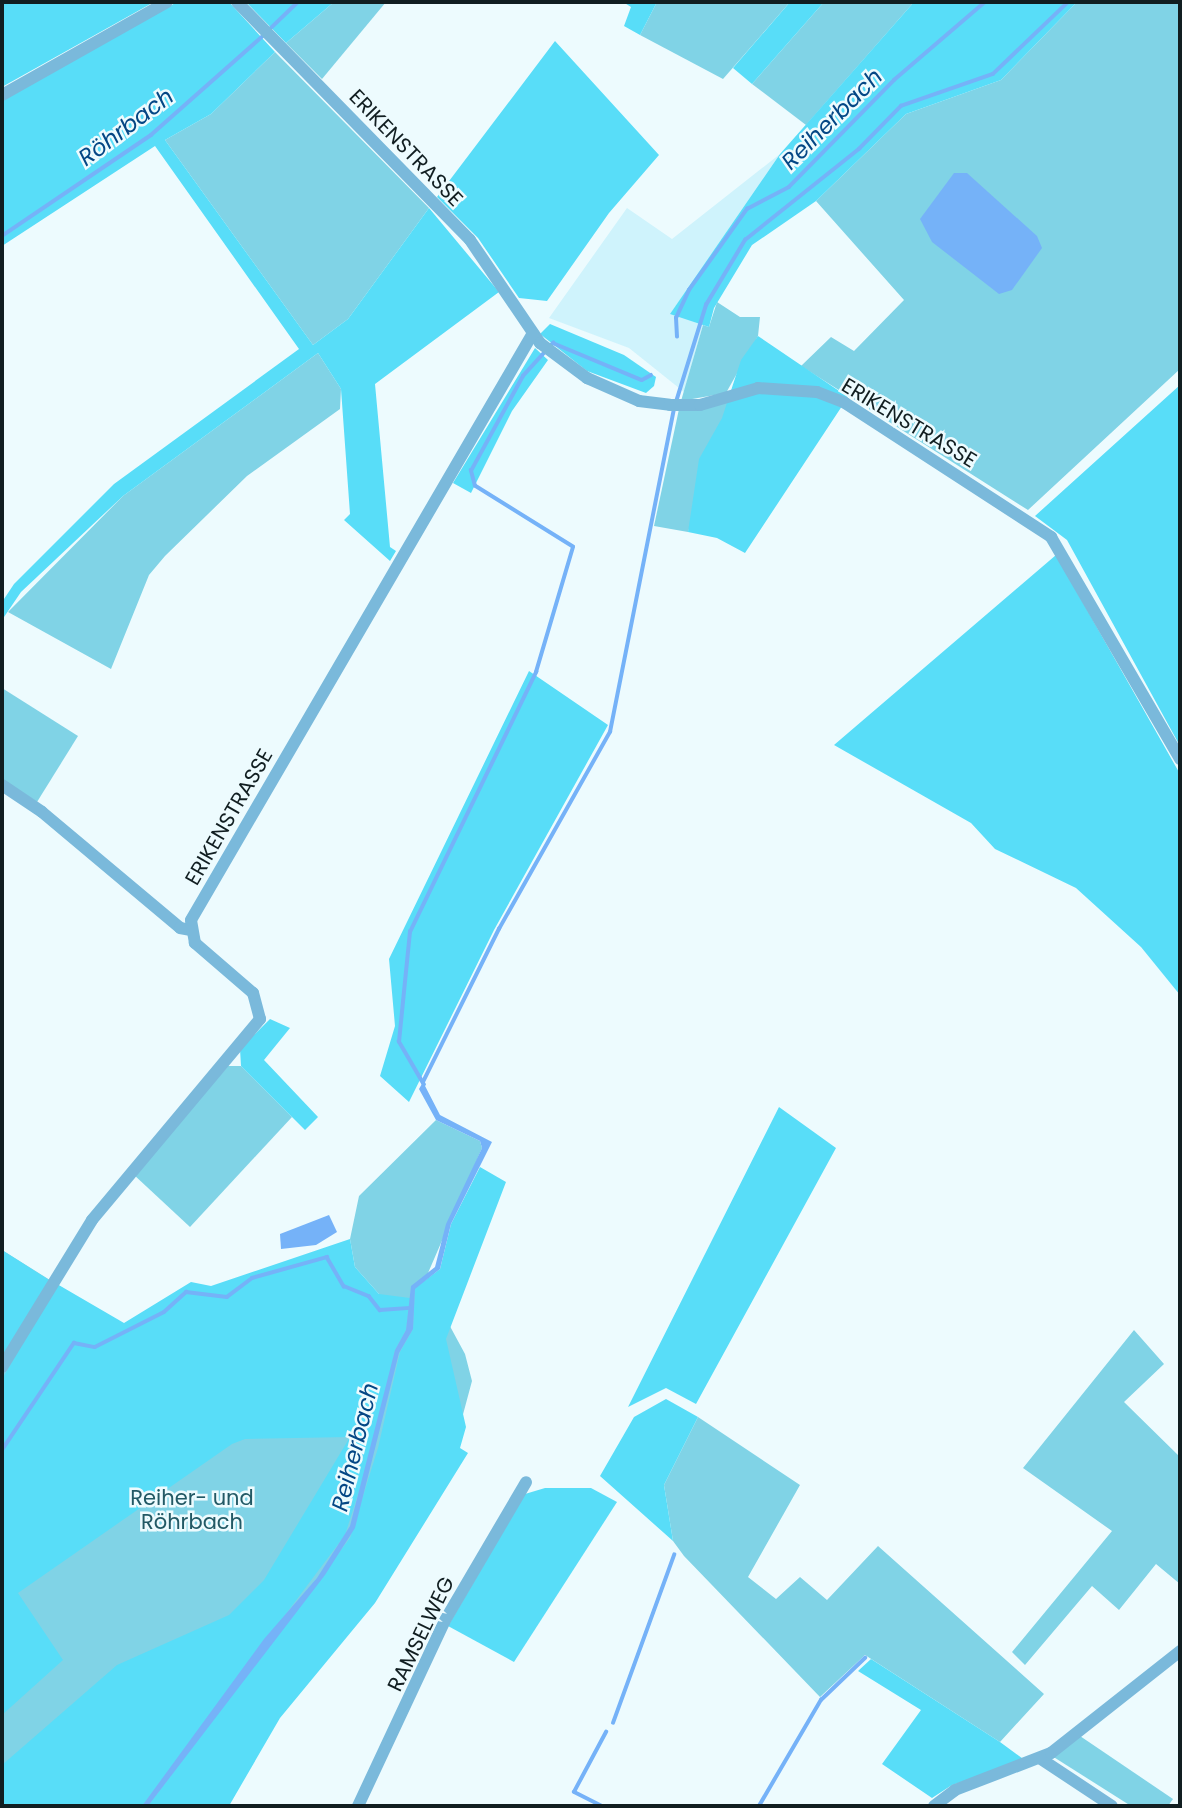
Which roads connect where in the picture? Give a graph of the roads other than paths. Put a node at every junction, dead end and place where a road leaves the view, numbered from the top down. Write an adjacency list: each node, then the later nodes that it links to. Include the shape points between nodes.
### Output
1 (167, 2): 3 (street)
2 (237, 2): 4 (street, ERIKENSTRASSE, via 470,240)
3 (2, 95)
4 (536, 338): 5 (street, ERIKENSTRASSE, via 609,390 670,405 758,388 817,392 857,410 1060,546); 7 (street, ERIKENSTRASSE)
5 (1180, 759)
6 (2, 785): 7 (street, via 43,812 180,928)
7 (190, 930): 8 (street, via 195,943 253,993 260,1019 92,1220)
8 (2, 1367)
9 (526, 1482): 12 (street, RAMSELWEG, via 444,1622)
10 (1180, 1651): 11 (street)
11 (1041, 1759): 13 (street, via 955,1790); 14 (street)
12 (358, 1806)
13 (934, 1806)
14 (1112, 1806)

